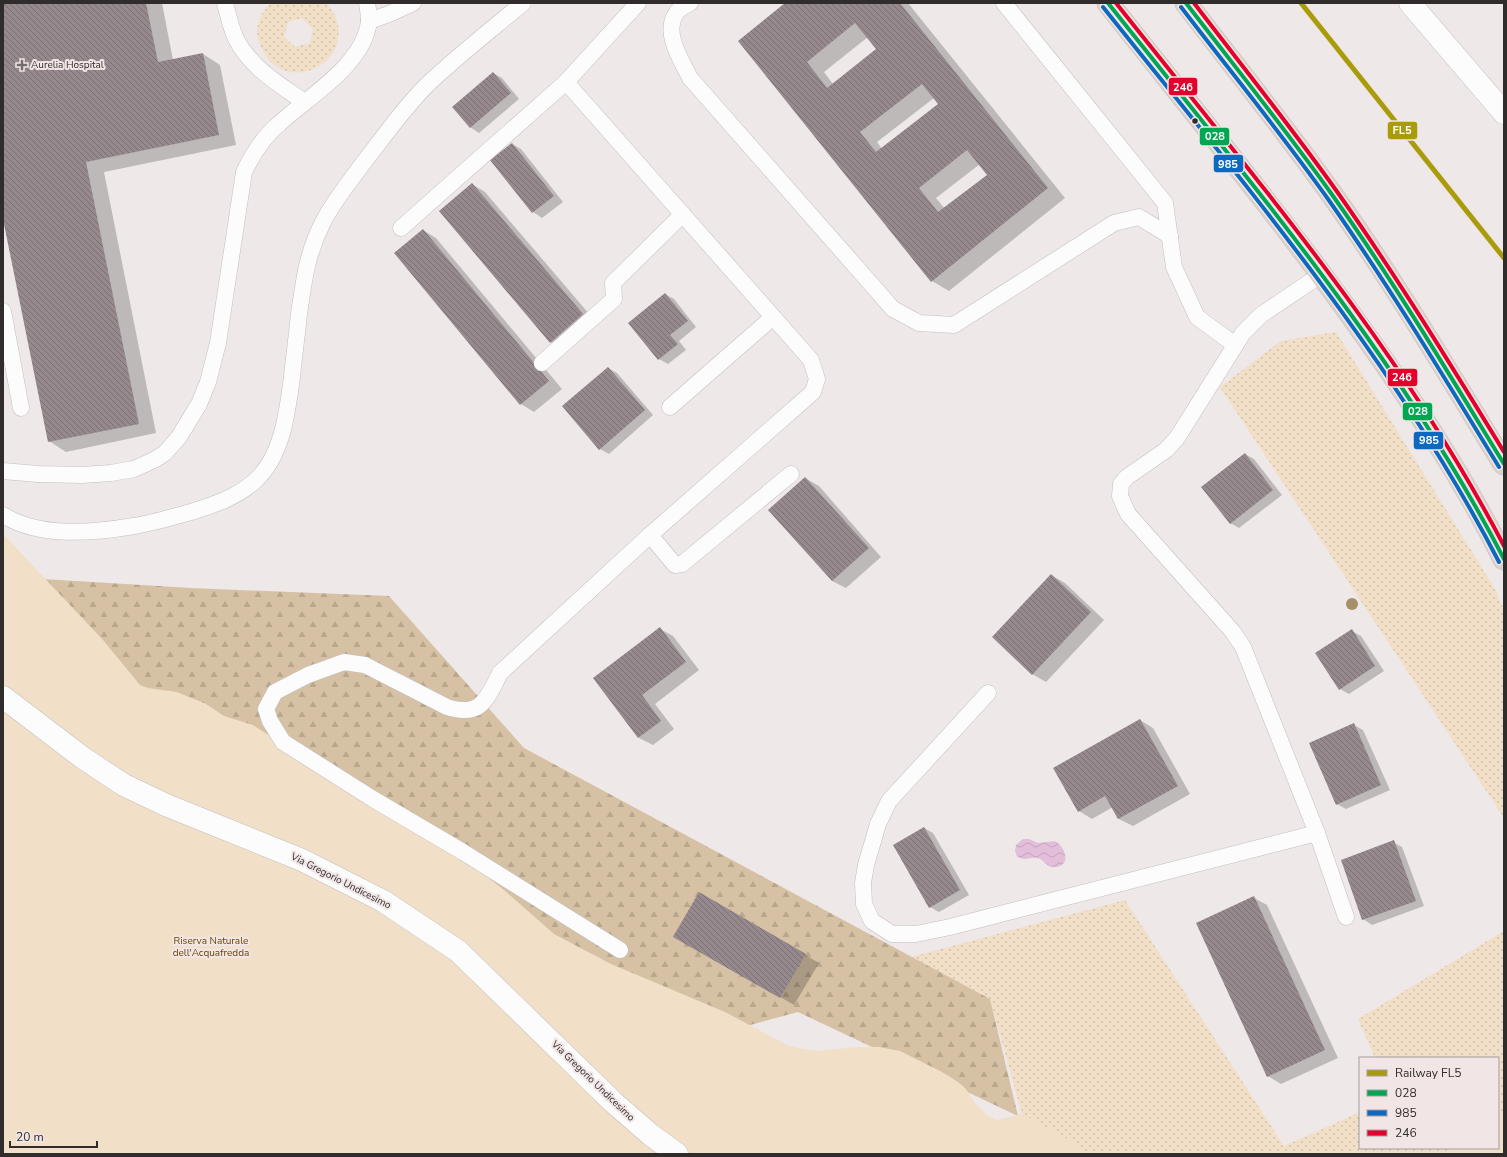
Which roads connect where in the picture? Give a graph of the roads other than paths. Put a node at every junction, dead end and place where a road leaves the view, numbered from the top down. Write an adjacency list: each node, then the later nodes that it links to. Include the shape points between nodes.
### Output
1 (225, 3): 13 (lane, via 231,25 244,52 274,81)
2 (368, 3): 11 (lane)
3 (412, 3): 11 (lane)
4 (523, 3): 28 (lane, via 429,83 386,134 324,219 308,257 286,421 268,465 256,480 230,498 144,525 73,532 47,530 17,522)
5 (638, 3): 12 (lane)
6 (690, 3): 17 (lane, via 678,11 670,28 675,46 690,78 894,310 919,323 954,325 1114,223 1139,217)
7 (1004, 3): 17 (lane, via 1165,204)
8 (1108, 3): 18 (highway)
9 (1186, 3): 25 (highway, via 1334,197 1437,355)
10 (1410, 3): 14 (street)
11 (369, 21): 13 (lane, via 355,55 340,72)
12 (566, 82): 15 (lane); 16 (lane)
13 (304, 102): 26 (lane, via 265,137 244,172 218,343 208,382 199,404 178,437 165,452 134,469 82,475)
14 (1504, 113)
15 (683, 214): 20 (lane); 22 (lane, via 613,283 614,299)
16 (401, 228)
17 (1170, 236): 21 (lane, via 1174,267 1197,317)
18 (1322, 274): 21 (lane, via 1261,315); 30 (highway, via 1429,428 1457,472)
19 (3, 311): 24 (lane)
20 (773, 317): 23 (lane); 29 (lane, via 811,360 817,379 813,392)
21 (1235, 345): 33 (lane, via 1177,438 1166,450 1127,477 1121,484 1120,496 1128,514 1233,632 1243,647)
22 (542, 363)
23 (670, 407)
24 (21, 408)
25 (1504, 464)
26 (3, 471)
27 (791, 474): 29 (lane, via 682,564 675,565)
28 (3, 515)
29 (650, 535): 35 (lane, via 500,673 486,700 474,710 447,707 365,665 344,662 308,675 276,692 266,709 283,742)
30 (1504, 559)
31 (988, 693): 33 (lane, via 889,801 878,824 866,865 863,883 864,904 872,921 892,934 916,934 950,927)
32 (3, 698): 36 (street, Via Gregorio Undicesimo, via 83,758 124,785 166,805 302,860 383,901 458,951 613,1102)
33 (1317, 834): 34 (lane)
34 (1346, 917)
35 (620, 950)
36 (677, 1154)

